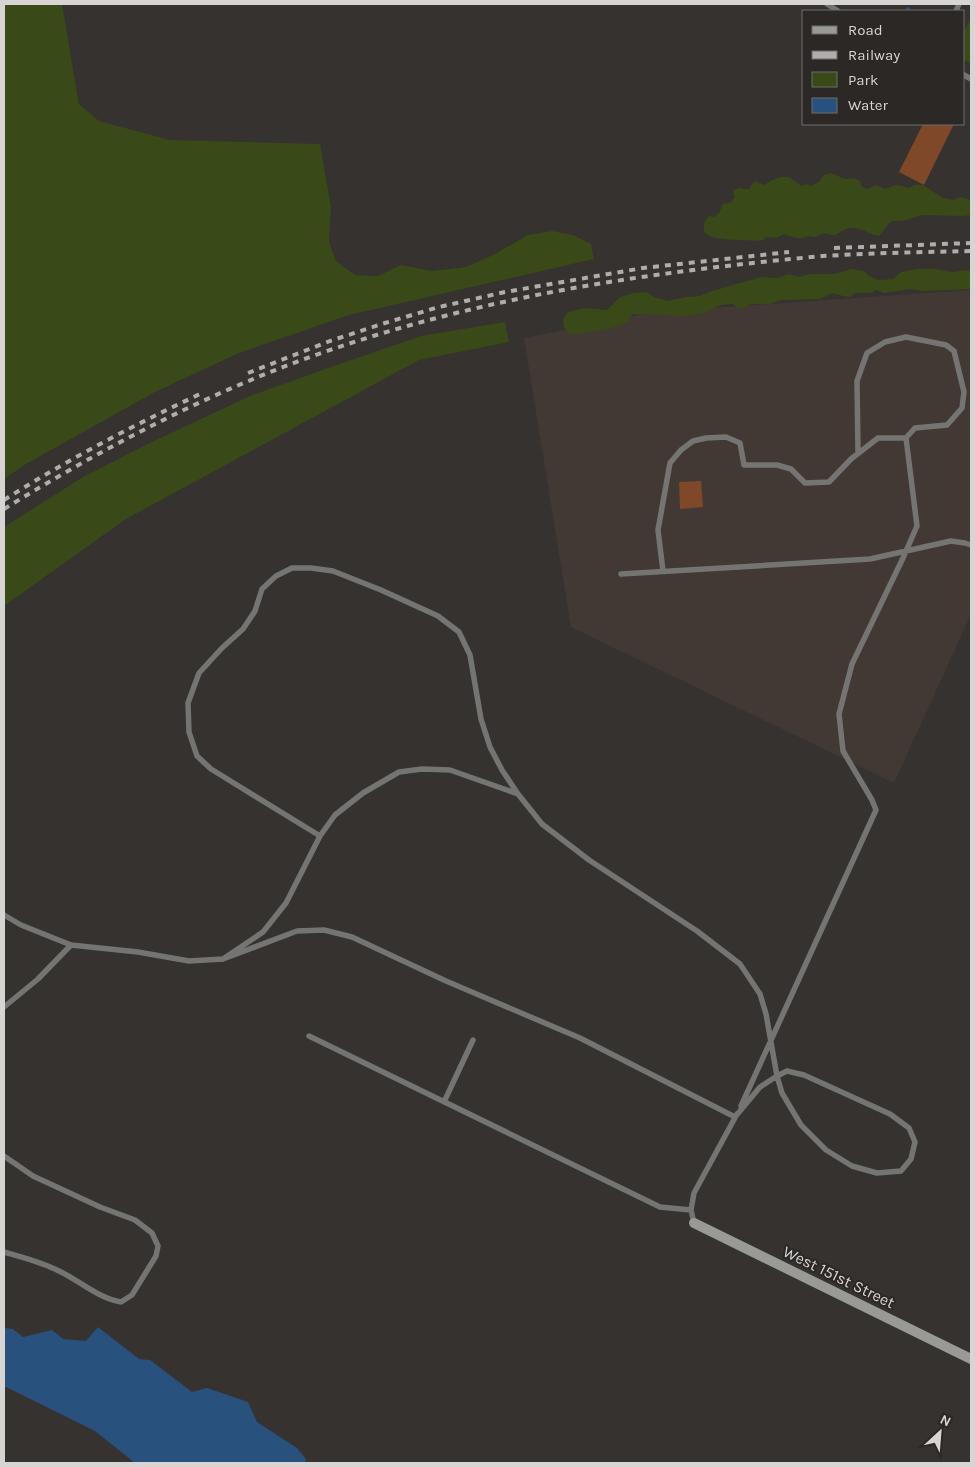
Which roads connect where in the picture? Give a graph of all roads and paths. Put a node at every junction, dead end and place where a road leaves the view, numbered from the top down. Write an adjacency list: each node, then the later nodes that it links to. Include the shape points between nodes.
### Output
1 (906, 438): 2 (lane, via 878,438); 2 (lane, via 915,428 947,425 962,408 964,392 954,351 946,345 906,337 885,342 867,353 857,381); 4 (lane, via 917,526)
2 (858, 453): 5 (lane, via 829,482 805,483 791,469 777,465 744,465 740,443 726,438 693,441 670,463 658,530)
3 (971, 545): 4 (lane, via 951,541)
4 (906, 551): 5 (lane, via 870,559); 15 (lane, via 852,664 839,714 843,751 876,810)
5 (663, 571): 6 (lane)
6 (621, 574)
7 (518, 794): 8 (lane, via 450,770 399,772 363,793 335,815); 8 (lane, via 490,747 481,719 470,655 459,632 438,616 381,590 333,572 292,568 276,576 262,589 255,611 243,629 199,673 188,703 189,732 197,756 212,769); 15 (lane, via 542,824 589,860 697,931 740,964 760,994)
8 (320, 836): 11 (lane, via 286,903 263,932)
9 (4, 915): 10 (lane)
10 (71, 945): 11 (lane, via 189,961); 12 (lane, via 38,979)
11 (223, 959): 18 (lane, via 297,931 324,930 352,937 580,1038)
12 (4, 1007)
13 (310, 1036): 17 (lane)
14 (474, 1040): 17 (lane)
15 (771, 1043): 16 (lane); 18 (lane)
16 (777, 1076): 16 (lane, via 782,1093 802,1125 826,1150 852,1166 877,1173 900,1171 911,1159 914,1142 909,1128 890,1114 804,1075 787,1071); 18 (lane, via 760,1087)
17 (444, 1102): 20 (lane, via 660,1207)
18 (736, 1117): 20 (lane, via 694,1193)
19 (4, 1156): 22 (lane, via 33,1176 135,1220 152,1233 158,1246 156,1256 132,1294 121,1302 111,1300 59,1271)
20 (691, 1210): 21 (lane)
21 (694, 1222): 23 (street, West 151st Street)
22 (4, 1252)
23 (971, 1359)

